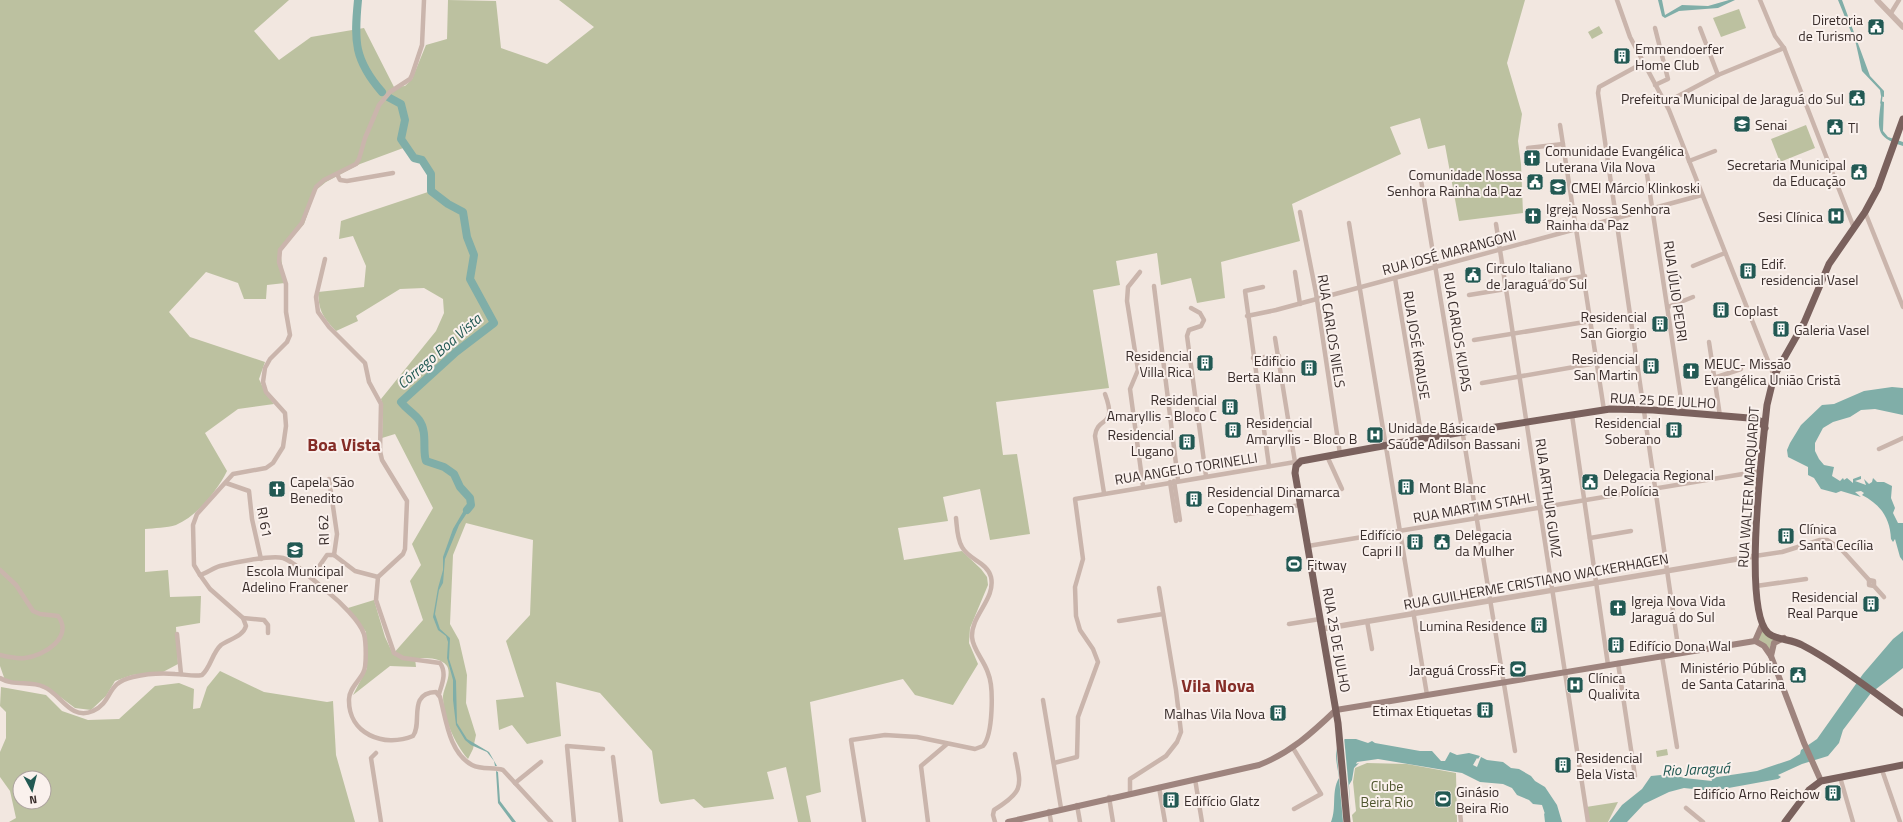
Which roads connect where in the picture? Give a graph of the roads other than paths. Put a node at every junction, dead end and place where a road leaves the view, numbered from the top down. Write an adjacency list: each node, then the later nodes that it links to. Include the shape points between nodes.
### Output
1 (424, 0): 22 (street, via 422,45 412,75 390,92 379,105 356,164)
2 (1617, 0): 11 (street, via 1630,37)
3 (1760, 0): 10 (street, via 1775,36)
4 (1877, 0): 6 (street)
5 (1899, 0): 6 (street)
6 (1891, 13): 7 (street)
7 (1903, 26)
8 (1655, 28): 13 (street, via 1668,79)
9 (1700, 28): 12 (street)
10 (1784, 48): 12 (street); 33 (street)
11 (1643, 63): 13 (street); 29 (street, via 1599,87 1598,90)
12 (1718, 74): 14 (street)
13 (1655, 85): 14 (street)
14 (1665, 102): 20 (street)
15 (1903, 119): 28 (main road, RUA WALTER MARQUARDT, via 1878,188)
16 (1560, 125): 17 (street)
17 (1563, 144): 18 (street); 32 (street)
18 (1528, 148)
19 (1716, 151): 20 (street)
20 (1690, 161): 25 (street)
21 (393, 173): 22 (street, via 346,181 340,180)
22 (336, 174): 91 (street, via 316,188 302,223 283,245 279,255 286,284 286,312 290,335 288,342 270,359 265,368 263,382 266,392 284,409 286,426 283,447 270,465 233,474)
23 (1420, 174): 38 (street, RUA CARLOS KUPAS)
24 (1648, 174): 26 (street, RUA JÚLIO PEDRI)
25 (1702, 194): 26 (street, RUA JOSÉ MARANGONI); 35 (street)
26 (1652, 208): 29 (street, RUA JOSÉ MARANGONI); 51 (street, RUA JÚLIO PEDRI)
27 (1300, 212): 49 (street, RUA CARLOS NIELS)
28 (1865, 212): 33 (main road, RUA WALTER MARQUARDT); 52 (street)
29 (1616, 218): 32 (street, RUA JOSÉ MARANGONI); 71 (street)
30 (1349, 223): 45 (street)
31 (1496, 224): 34 (street, RUA ARTHUR GUMZ)
32 (1577, 228): 34 (street, RUA JOSÉ MARANGONI); 41 (street)
33 (1854, 228): 64 (main road, RUA WALTER MARQUARDT, via 1829,264 1804,322)
34 (1500, 250): 38 (street, RUA JOSÉ MARANGONI); 46 (street, RUA ARTHUR GUMZ)
35 (1725, 253): 37 (street); 64 (street)
36 (325, 259): 113 (street, via 316,297 318,312 329,327 365,363 369,382 382,408 382,460 407,501 405,549 403,554)
37 (1693, 266)
38 (1436, 267): 42 (street, RUA JOSÉ MARANGONI); 78 (street, RUA CARLOS KUPAS)
39 (1140, 272): 92 (street, via 1128,287 1127,297 1138,370 1130,391)
40 (1295, 272): 50 (street)
41 (1585, 276): 46 (street); 55 (street)
42 (1395, 278): 45 (street, RUA JOSÉ MARANGONI); 80 (street, RUA JOSÉ KRAUSE)
43 (1154, 286): 90 (street)
44 (1263, 287): 54 (street, via 1245,291)
45 (1360, 288): 49 (street, RUA JOSÉ MARANGONI); 81 (street)
46 (1506, 289): 47 (street); 56 (street, RUA ARTHUR GUMZ)
47 (1469, 296)
48 (1693, 296): 51 (street)
49 (1317, 299): 50 (street, RUA JOSÉ MARANGONI); 83 (street, RUA CARLOS NIELS)
50 (1300, 304): 54 (street, RUA JOSÉ MARANGONI)
51 (1668, 307): 72 (street, RUA JÚLIO PEDRI)
52 (1903, 307)
53 (1191, 308): 88 (street, via 1200,313 1204,320 1202,326 1189,330 1187,336)
54 (1247, 316): 61 (street)
55 (1591, 321): 56 (street); 62 (street)
56 (1514, 334): 58 (street); 65 (street, RUA ARTHUR GUMZ)
57 (1275, 338): 60 (street)
58 (1474, 340)
59 (1709, 342): 66 (street)
60 (1279, 356): 61 (street); 85 (street)
61 (1253, 358): 86 (street)
62 (1597, 363): 65 (street); 70 (street)
63 (1741, 369): 66 (street)
64 (1774, 376): 69 (main road, RUA WALTER MARQUARDT)
65 (1521, 377): 67 (street); 76 (street, RUA ARTHUR GUMZ)
66 (1714, 378): 74 (street)
67 (1482, 383)
68 (1105, 394): 95 (street, via 1109,417 1097,429 1095,436)
69 (1766, 404): 75 (main road, via 1761,412); 77 (main road, RUA WALTER MARQUARDT)
70 (1604, 410): 71 (main road, RUA 25 DE JULHO); 73 (main road, RUA 25 DE JULHO)
71 (1644, 410): 72 (main road, RUA 25 DE JULHO); 93 (street)
72 (1683, 412): 74 (main road, RUA 25 DE JULHO)
73 (1572, 415): 76 (main road, RUA 25 DE JULHO); 96 (street)
74 (1720, 416): 75 (main road, RUA 25 DE JULHO)
75 (1749, 418): 77 (main road, RUA 25 DE JULHO, via 1760,421)
76 (1528, 423): 78 (main road, RUA 25 DE JULHO); 98 (street, RUA ARTHUR GUMZ)
77 (1765, 428): 87 (main road, RUA WALTER MARQUARDT)
78 (1463, 433): 80 (main road, RUA 25 DE JULHO); 101 (street, RUA CARLOS KUPAS)
79 (1903, 438): 82 (street)
80 (1422, 439): 81 (main road, RUA 25 DE JULHO)
81 (1386, 445): 83 (main road, RUA 25 DE JULHO); 103 (street)
82 (1880, 449)
83 (1340, 454): 84 (main road, RUA 25 DE JULHO)
84 (1327, 456): 85 (main road, RUA 25 DE JULHO); 94 (street)
85 (1298, 462): 86 (street, RUA ANGELO TORINELLI); 97 (main road, RUA 25 DE JULHO, via 1295,473)
86 (1269, 466): 88 (street, RUA ANGELO TORINELLI)
87 (1761, 472): 93 (street, RUA MARTIM STAHL); 108 (main road, RUA WALTER MARQUARDT)
88 (1206, 476): 90 (street, RUA ANGELO TORINELLI)
89 (329, 479): 107 (street, RI 62, via 337,534)
90 (1174, 481): 92 (street, RUA ANGELO TORINELLI); 102 (street)
91 (226, 482): 109 (street, RI 61, via 249,491); 112 (street, via 194,519 194,565)
92 (1143, 486): 95 (street, RUA ANGELO TORINELLI)
93 (1656, 488): 96 (street, RUA MARTIM STAHL); 111 (street)
94 (1342, 489)
95 (1104, 493): 160 (street, RUA ANGELO TORINELLI, via 1075,499 1083,559 1075,587 1076,616 1080,630 1093,649 1098,662 1078,717 1077,757 1074,760)
96 (1584, 500): 98 (street, RUA MARTIM STAHL); 105 (street)
97 (1300, 505): 99 (street); 106 (main road, RUA 25 DE JULHO)
98 (1540, 507): 101 (street, RUA MARTIM STAHL); 119 (street, RUA ARTHUR GUMZ)
99 (1248, 514)
100 (956, 518): 151 (street, via 962,548 985,567 991,577 990,592 978,614 972,635 991,681 990,715 989,736 981,748)
101 (1477, 518): 103 (street, RUA MARTIM STAHL); 121 (street, RUA CARLOS KUPAS)
102 (1178, 521)
103 (1400, 531): 106 (street, RUA MARTIM STAHL); 123 (street)
104 (1631, 531): 105 (street)
105 (1590, 538): 116 (street)
106 (1308, 546): 125 (main road, RUA 25 DE JULHO)
107 (334, 554): 113 (street, RI 62, via 355,571); 114 (street, via 327,555)
108 (1755, 556): 111 (street, RUA GUILHERME CRISTIANO WACKERHAGEN); 117 (main road, RUA WALTER MARQUARDT); 120 (street, via 1827,540 1841,549 1869,580 1874,581 1874,586)
109 (261, 559): 112 (street, via 225,565); 114 (street, via 284,558)
110 (0, 570): 137 (street, via 16,585 32,611 58,616 64,628 54,646 42,653 25,658)
111 (1668, 571): 116 (street, RUA GUILHERME CRISTIANO WACKERHAGEN); 136 (street)
112 (200, 575): 124 (street, via 210,589)
113 (378, 577): 146 (street, via 376,600 394,653 403,658 440,663 444,669 444,676)
114 (311, 578): 146 (street, via 344,607 364,634 365,670 352,690 349,700 360,730 375,738 410,737 415,732 417,708 421,700 427,694)
115 (1806, 579): 117 (street)
116 (1596, 583): 119 (street, RUA GUILHERME CRISTIANO WACKERHAGEN); 141 (street)
117 (1756, 586): 129 (main road, RUA WALTER MARQUARDT)
118 (1159, 588): 122 (street)
119 (1552, 590): 121 (street, RUA GUILHERME CRISTIANO WACKERHAGEN); 142 (street, RUA ARTHUR GUMZ)
120 (1884, 597)
121 (1490, 600): 123 (street, RUA GUILHERME CRISTIANO WACKERHAGEN); 145 (street, RUA CARLOS KUPAS)
122 (1163, 614): 126 (street); 169 (street, via 1181,732 1166,756 1130,779)
123 (1413, 614): 127 (street, RUA GUILHERME CRISTIANO WACKERHAGEN); 147 (street)
124 (243, 618): 131 (street, via 264,620 268,625); 143 (street, via 245,629 218,648 210,666 202,675)
125 (1320, 619): 128 (street); 130 (main road, RUA 25 DE JULHO)
126 (1119, 621)
127 (1367, 621): 130 (street, RUA GUILHERME CRISTIANO WACKERHAGEN); 135 (street)
128 (1289, 624)
129 (1762, 625): 133 (main road, via 1772,636); 134 (main road)
130 (1322, 628): 149 (main road, RUA 25 DE JULHO)
131 (268, 633)
132 (177, 634): 143 (street)
133 (1784, 638): 139 (main road, via 1774,644); 150 (main road, via 1802,644)
134 (1755, 641): 136 (main road); 139 (main road, via 1764,646)
135 (1372, 649)
136 (1679, 653): 138 (main road)
137 (0, 655)
138 (1662, 656): 140 (main road); 153 (street)
139 (1771, 656): 166 (main road)
140 (1618, 663): 141 (main road); 163 (street)
141 (1608, 665): 142 (main road)
142 (1565, 672): 145 (main road); 192 (street, RUA ARTHUR GUMZ)
143 (181, 674): 144 (street, via 162,673 124,679 116,684 101,705 87,712 68,708 44,687 13,684)
144 (0, 678)
145 (1504, 682): 147 (main road); 155 (street, RUA CARLOS KUPAS)
146 (439, 694): 167 (street, via 452,741 459,753 479,768 501,769)
147 (1426, 695): 149 (main road)
148 (1043, 700): 160 (street)
149 (1336, 710): 152 (main road, RUA 25 DE JULHO); 190 (main road)
150 (1903, 713)
151 (947, 744): 181 (street, via 917,737 885,735 851,740); 182 (street, via 921,766)
152 (1293, 748): 165 (main road, RUA 25 DE JULHO, via 1259,765); 174 (street, via 1321,794)
153 (1677, 748)
154 (603, 749): 179 (street, via 567,746)
155 (1516, 751)
156 (376, 753): 177 (street, via 371,758)
157 (1015, 754): 183 (street, via 1020,786 1018,792 994,810)
158 (613, 757): 180 (street)
159 (541, 762): 167 (street)
160 (1054, 763): 172 (street)
161 (1903, 765): 162 (main road)
162 (1882, 770): 164 (main road); 196 (street)
163 (1635, 776)
164 (1840, 777): 166 (main road); 195 (street)
165 (1196, 778): 168 (main road, RUA 25 DE JULHO); 189 (street)
166 (1821, 781): 194 (main road, via 1806,794)
167 (515, 783): 178 (street)
168 (1159, 787): 169 (main road, RUA 25 DE JULHO); 188 (street)
169 (1130, 793): 170 (main road, RUA 25 DE JULHO)
170 (1110, 797): 171 (main road, RUA 25 DE JULHO); 187 (street)
171 (1077, 805): 172 (main road, RUA 25 DE JULHO); 186 (street)
172 (1061, 808): 175 (main road, RUA 25 DE JULHO)
173 (1686, 808): 193 (street)
174 (1294, 809)
175 (1049, 811): 184 (main road, RUA 25 DE JULHO); 185 (street)
176 (1460, 813): 191 (street)
177 (382, 822)
178 (551, 822)
179 (574, 822)
180 (621, 822)
181 (864, 822)
182 (928, 822)
183 (995, 822)
184 (1008, 822)
185 (1051, 822)
186 (1080, 822)
187 (1113, 822)
188 (1165, 822)
189 (1202, 822)
190 (1347, 822)
191 (1461, 822)
192 (1588, 822)
193 (1703, 822)
194 (1785, 822)
195 (1853, 822)
196 (1900, 822)

